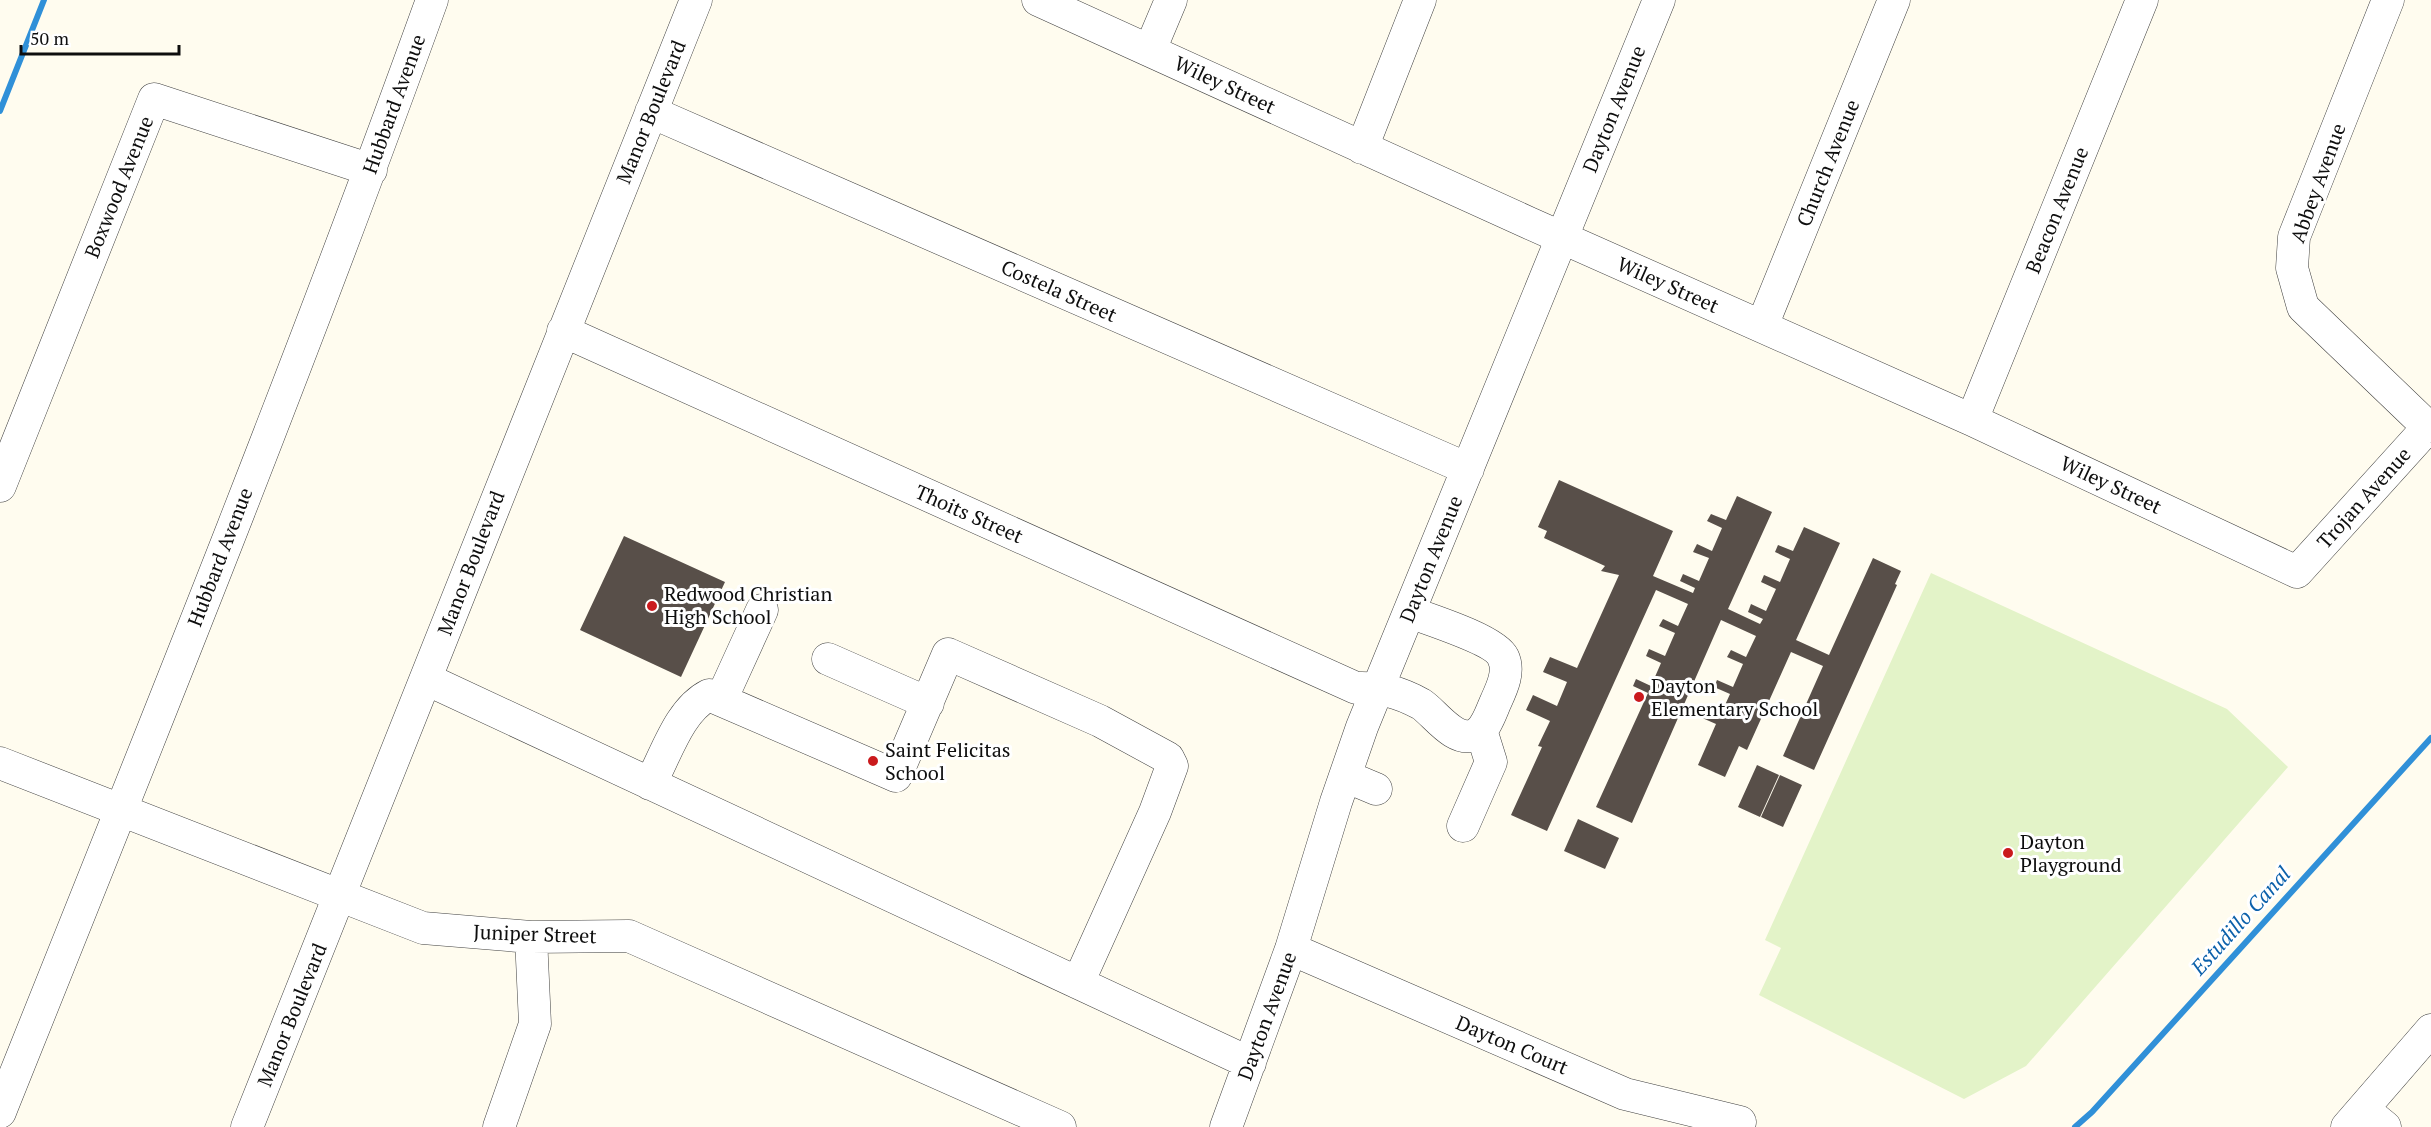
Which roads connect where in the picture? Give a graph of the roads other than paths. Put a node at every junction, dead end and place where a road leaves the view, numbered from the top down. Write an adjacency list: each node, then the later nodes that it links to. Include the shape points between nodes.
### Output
1 (432, 0): 13 (street, Hubbard Avenue)
2 (696, 0): 11 (street, Manor Boulevard)
3 (1038, 0): 10 (street, Wiley Street)
4 (1171, 0): 10 (street)
5 (1420, 0): 12 (street)
6 (1659, 0): 14 (street, Dayton Avenue)
7 (1894, 0): 15 (street, Church Avenue)
8 (2142, 0): 17 (street, Beacon Avenue)
9 (2388, 0): 18 (street, Abbey Avenue, via 2294,237 2292,268 2304,307)
10 (1150, 50): 12 (street, Wiley Street)
11 (651, 112): 16 (street, Manor Boulevard); 19 (street, Costela Street)
12 (1362, 148): 14 (street, Wiley Street)
13 (371, 170): 20 (street, Boxwood Avenue, via 154,99); 34 (street, Hubbard Avenue)
14 (1562, 238): 15 (street, Wiley Street); 19 (street, Dayton Avenue)
15 (1762, 326): 17 (street, Wiley Street)
16 (563, 331): 25 (street, Manor Boulevard); 26 (street, Thoits Street, via 1356,687)
17 (1972, 420): 21 (street, Wiley Street)
18 (2429, 425): 21 (street, Trojan Avenue)
19 (1468, 469): 23 (street, Dayton Avenue)
20 (0, 486)
21 (2297, 572)
22 (762, 610): 27 (street)
23 (1409, 612): 26 (street, Dayton Avenue); 29 (street, via 1491,645 1503,657 1503,686)
24 (828, 658): 28 (street)
25 (426, 679): 32 (street); 36 (street, Manor Boulevard)
26 (1377, 687): 29 (street, Thoits Street, via 1424,705 1443,725 1464,735 1473,736); 31 (street, Dayton Avenue)
27 (721, 700): 28 (street, via 896,776); 32 (street, via 710,695 686,714)
28 (928, 703): 39 (street, via 948,654 1100,722 1168,758 1172,766 1155,812)
29 (1480, 730): 35 (street, via 1491,762)
30 (0, 763): 34 (street, Juniper Street)
31 (1345, 776): 33 (street); 38 (street, Dayton Avenue, via 1300,878)
32 (650, 784): 39 (street)
33 (1376, 789)
34 (122, 809): 36 (street, Juniper Street); 42 (street, Hubbard Avenue)
35 (1463, 826)
36 (340, 896): 37 (street, Juniper Street, via 423,928); 45 (street, Manor Boulevard)
37 (531, 937): 46 (street, via 535,1024); 47 (street, Juniper Street, via 629,936)
38 (1291, 949): 41 (street, Dayton Avenue); 44 (street, Dayton Court, via 1625,1094)
39 (1078, 983): 41 (street)
40 (2431, 1029): 43 (street)
41 (1250, 1063): 48 (street, Dayton Avenue)
42 (0, 1112)
43 (2365, 1121)
44 (1740, 1122)
45 (247, 1127)
46 (499, 1127)
47 (1060, 1127)
48 (1226, 1127)

